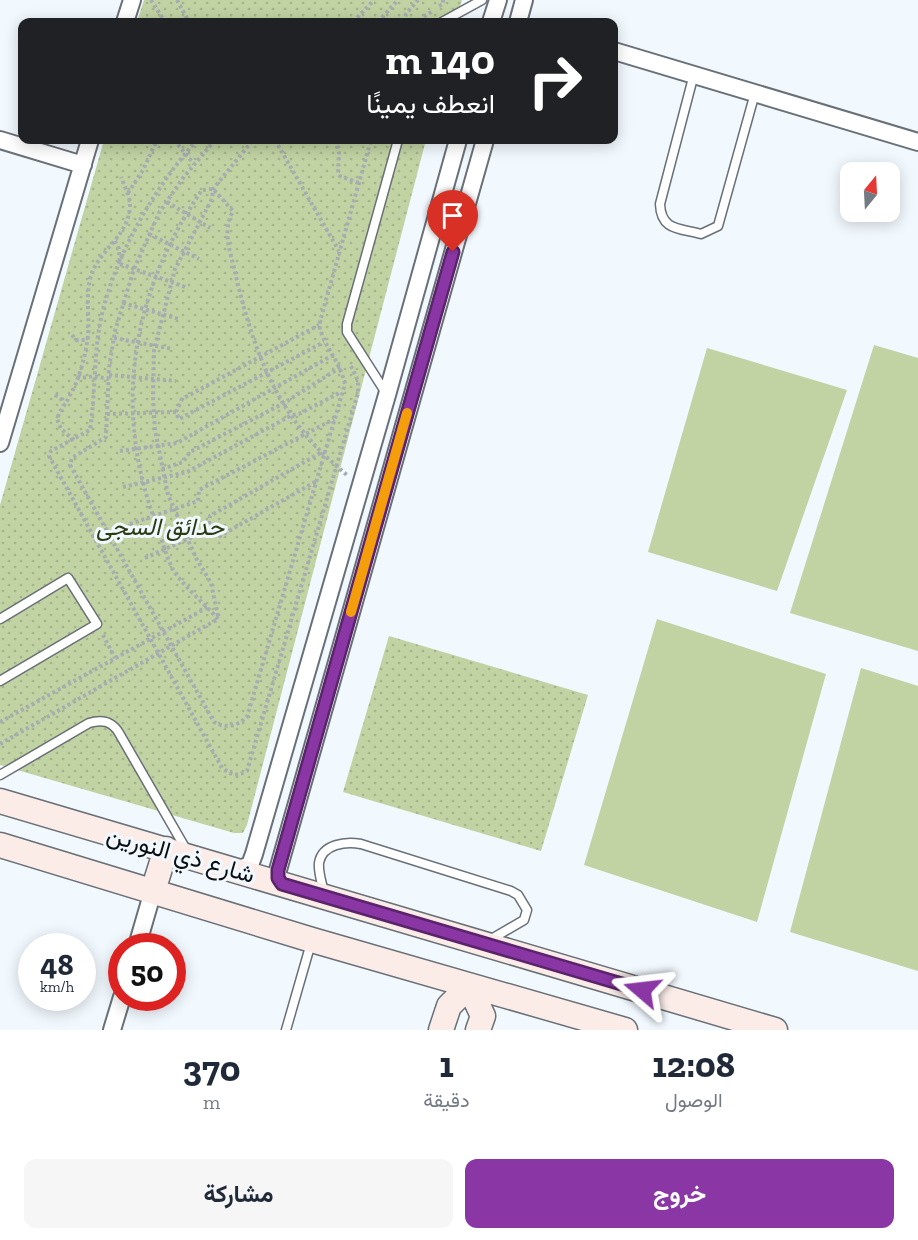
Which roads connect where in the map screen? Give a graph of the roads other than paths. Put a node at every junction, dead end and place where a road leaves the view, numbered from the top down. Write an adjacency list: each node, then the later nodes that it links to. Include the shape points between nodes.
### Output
1 (132, 0): 5 (street)
2 (482, 0): 6 (lane)
3 (498, 0): 7 (street)
4 (524, 0): 8 (street)
5 (126, 18)
6 (449, 18)
7 (492, 18)
8 (520, 18)
9 (618, 52): 10 (street)
10 (694, 75): 11 (street); 11 (lane, via 660,204 660,217 667,225 701,234 718,226)
11 (755, 93): 13 (street)
12 (0, 140): 18 (street)
13 (918, 142)
14 (89, 144): 18 (street)
15 (397, 144): 19 (lane, via 346,332)
16 (458, 144): 19 (street)
17 (484, 144): 26 (street)
18 (82, 165): 20 (street)
19 (387, 395): 25 (street)
20 (0, 443)
21 (0, 619): 22 (lane, via 68,578 97,624)
22 (0, 681)
23 (0, 775): 29 (lane, via 89,723 107,722 116,727)
24 (0, 801): 28 (main road, شارع ذي النورين)
25 (261, 827): 26 (street, via 263,839 270,845); 30 (street, via 250,865)
26 (287, 836): 31 (street, via 278,870)
27 (0, 845): 32 (main road, شارع ذي النورين)
28 (166, 849): 29 (main road, شارع ذي النورين); 32 (main road)
29 (190, 857): 30 (main road, شارع ذي النورين)
30 (237, 870): 31 (main road, شارع ذي النورين)
31 (282, 884): 33 (main road, شارع ذي النورين)
32 (153, 891): 34 (street); 35 (main road, شارع ذي النورين)
33 (324, 896): 36 (main road, شارع ذي النورين); 36 (lane, via 322,855 338,844 361,844 518,895 527,910 524,920)
34 (141, 933)
35 (312, 940): 37 (main road, شارع ذي النورين); 41 (lane)
36 (483, 943): 39 (main road, شارع ذي النورين)
37 (469, 986): 42 (main road, via 449,1006); 43 (main road, via 483,1016); 44 (main road, شارع ذي النورين)
38 (118, 1011): 40 (street)
39 (708, 1020): 45 (main road, شارع ذي النورين)
40 (112, 1030)
41 (286, 1030)
42 (441, 1030)
43 (478, 1030)
44 (625, 1030)
45 (775, 1030)

